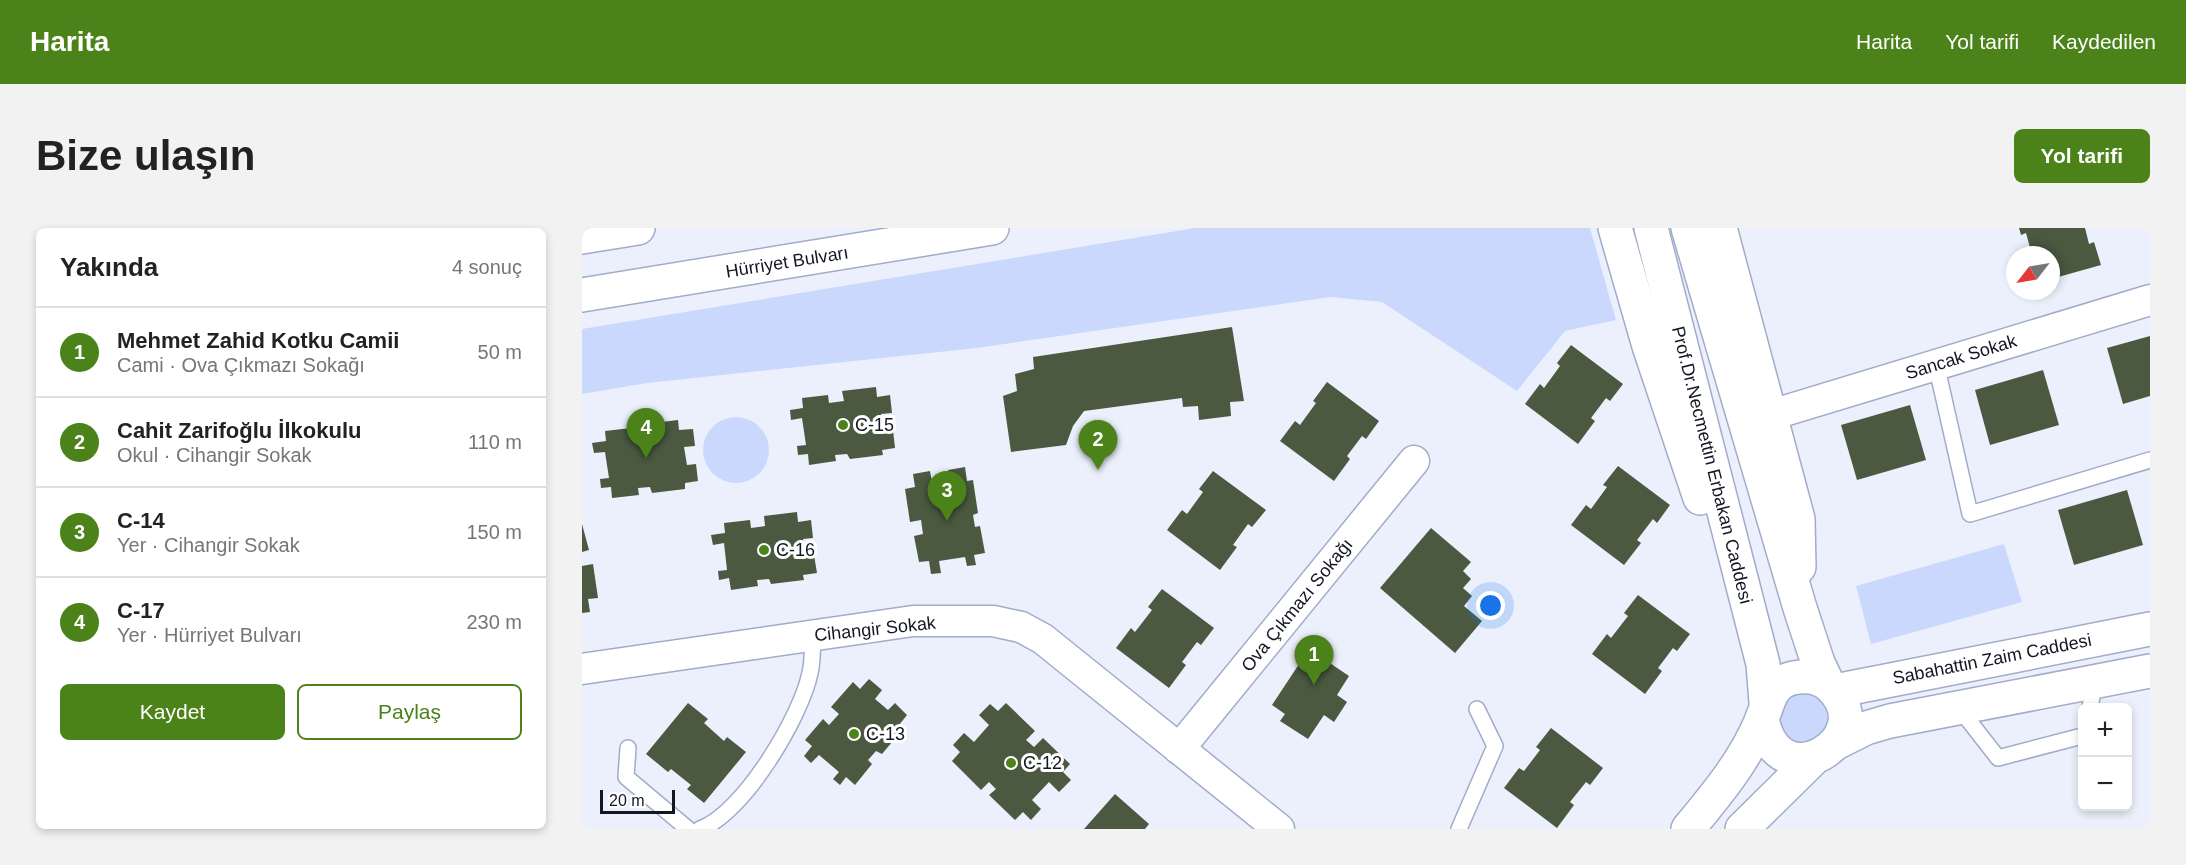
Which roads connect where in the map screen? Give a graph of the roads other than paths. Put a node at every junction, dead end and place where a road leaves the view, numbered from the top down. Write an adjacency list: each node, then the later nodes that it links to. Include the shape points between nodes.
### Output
1 (638, 228): 7 (main road)
2 (992, 228): 8 (main road, Hürriyet Bulvarı)
3 (1615, 228): 17 (main road, via 1649,346 1731,592)
4 (1651, 228): 17 (main road, Prof.Dr.Necmettin Erbakan Caddesi)
5 (1688, 228): 14 (main road, Prof.Dr.Necmettin Erbakan Caddesi)
6 (1720, 228): 11 (main road)
7 (582, 237)
8 (582, 295)
9 (2150, 300): 10 (street, Sancak Sokak)
10 (1936, 364): 11 (street, Sancak Sokak); 12 (lane, via 1970,514)
11 (1772, 415): 14 (main road, via 1798,519)
12 (2150, 460)
13 (1414, 461): 27 (street, Ova Çıkmazı Sokağı)
14 (1800, 608): 20 (main road, Prof.Dr.Necmettin Erbakan Caddesi, via 1818,663)
15 (2150, 629): 20 (main road, Sabahattin Zaim Caddesi)
16 (813, 636): 18 (street, Cihangir Sokak); 27 (street, Cihangir Sokak, via 914,621 993,621 1021,627 1043,639); 31 (lane, via 810,673 801,699 771,756 740,800)
17 (1760, 650): 24 (main road, Prof.Dr.Necmettin Erbakan Caddesi, via 1766,678)
18 (582, 669)
19 (2150, 671): 21 (main road)
20 (1831, 687): 24 (main road, Prof.Dr.Necmettin Erbakan Caddesi, via 1811,677 1790,678 1773,689); 28 (main road, Prof.Dr.Necmettin Erbakan Caddesi, via 1844,715)
21 (2093, 695): 22 (main road)
22 (1959, 708): 25 (lane, via 1998,758); 28 (main road, via 1866,728)
23 (1477, 709): 32 (lane, via 1495,746)
24 (1764, 710): 28 (main road, Prof.Dr.Necmettin Erbakan Caddesi, via 1768,738 1783,755 1803,760); 33 (main road, Prof.Dr.Necmettin Erbakan Caddesi, via 1744,755)
25 (2078, 737)
26 (628, 748): 30 (lane, via 626,777)
27 (1179, 749): 29 (street, Cihangir Sokak)
28 (1826, 750): 34 (main road)
29 (1271, 826)
30 (688, 829)
31 (700, 829)
32 (1459, 829)
33 (1688, 829)
34 (1742, 829)

